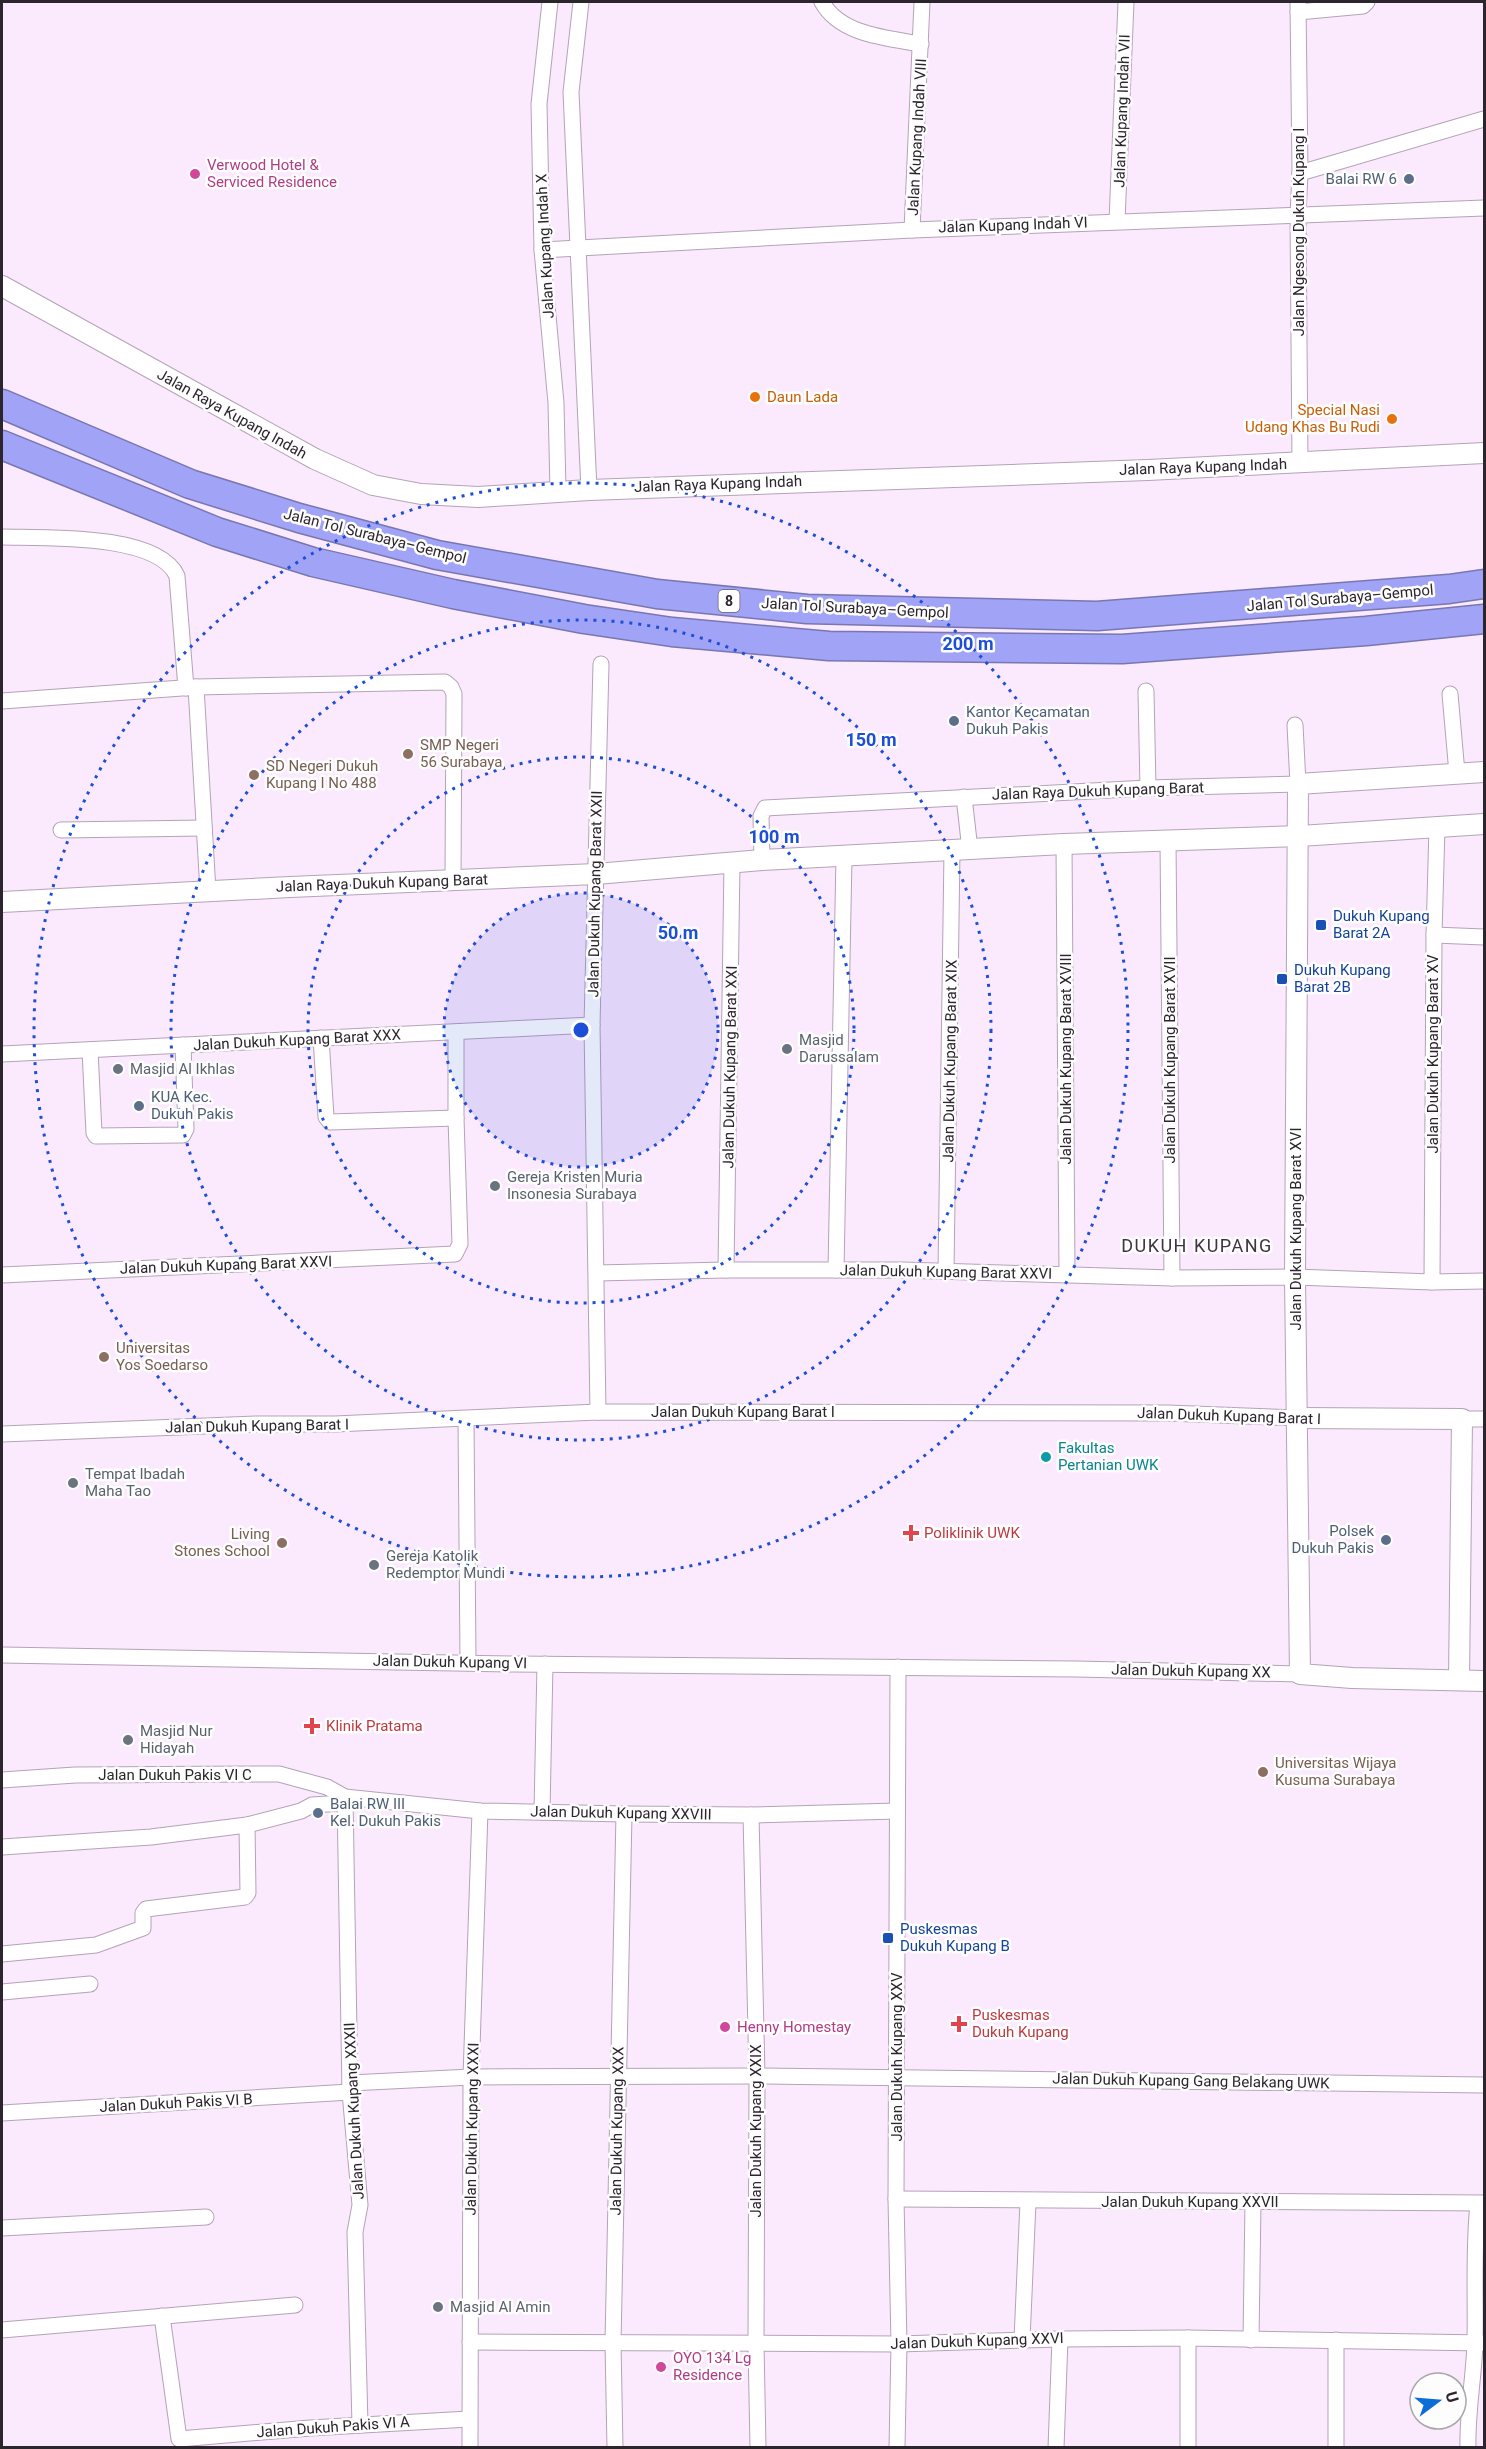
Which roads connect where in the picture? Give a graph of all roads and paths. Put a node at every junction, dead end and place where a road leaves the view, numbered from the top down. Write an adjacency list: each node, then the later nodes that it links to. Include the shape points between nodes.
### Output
1 (550, 2): 16 (street, Jalan Kupang Indah X, via 539,104)
2 (581, 2): 15 (street, Jalan Kupang Indah X, via 571,92)
3 (822, 2): 8 (street, Jalan Kupang Indah VIII, via 847,27)
4 (922, 2): 8 (street, Jalan Kupang Indah VIII)
5 (1126, 2): 13 (street, Jalan Kupang Indah VII)
6 (1366, 2): 7 (street, via 1363,6)
7 (1298, 7): 10 (street, Jalan Ngesong Dukuh Kupang I)
8 (921, 44): 14 (street, Jalan Kupang Indah VIII)
9 (1485, 119): 10 (street)
10 (1300, 173): 12 (street, Jalan Ngesong Dukuh Kupang I)
11 (1485, 208): 12 (street, Jalan Kupang Indah VI)
12 (1298, 215): 13 (street, Jalan Kupang Indah VI); 21 (street, Jalan Ngesong Dukuh Kupang I)
13 (1117, 221): 14 (street, Jalan Kupang Indah VI)
14 (912, 230): 15 (street, Jalan Kupang Indah VI)
15 (576, 247): 16 (street, Jalan Kupang Indah VI); 22 (street, Jalan Kupang Indah X)
16 (542, 250): 23 (street, Jalan Kupang Indah X, via 556,403)
17 (2, 286): 23 (street, Jalan Raya Kupang Indah, via 315,459 373,485 455,496)
18 (2, 404): 25 (highway, Jalan Tol Surabaya–Gempol / 8, via 189,484 299,518 437,555 657,594 807,609 1097,616)
19 (2, 445): 26 (highway, via 217,532 313,562 464,596 672,632 829,646 1122,649)
20 (1485, 453): 21 (street, Jalan Raya Kupang Indah)
21 (1300, 463): 22 (street, Jalan Raya Kupang Indah)
22 (589, 489): 23 (street, Jalan Raya Kupang Indah)
23 (558, 491)
24 (2, 537): 28 (street, via 66,538 138,547 162,557 177,576)
25 (1485, 584)
26 (1485, 619)
27 (601, 664): 49 (street, Jalan Dukuh Kupang Barat XXII)
28 (191, 688): 31 (street); 40 (street); 50 (street, via 445,682 454,694)
29 (1146, 691): 36 (street)
30 (1450, 694): 34 (street)
31 (2, 701)
32 (1295, 725): 35 (street)
33 (1485, 771): 34 (street, Jalan Raya Dukuh Kupang Barat)
34 (1456, 773): 35 (street, Jalan Raya Dukuh Kupang Barat)
35 (1298, 784): 36 (street, Jalan Raya Dukuh Kupang Barat); 42 (street, Jalan Dukuh Kupang Barat XVI)
36 (1148, 788): 37 (street, Jalan Raya Dukuh Kupang Barat)
37 (964, 797): 45 (street, Jalan Dukuh Kupang Barat XIX); 47 (street, Jalan Raya Dukuh Kupang Barat, via 765,808 761,816)
38 (1485, 824): 39 (street, Jalan Raya Dukuh Kupang Barat)
39 (1437, 827): 42 (street, Jalan Raya Dukuh Kupang Barat); 53 (street, Jalan Dukuh Kupang Barat XV)
40 (204, 828): 41 (street); 51 (street)
41 (61, 830)
42 (1299, 836): 43 (street, Jalan Raya Dukuh Kupang Barat); 68 (street, Jalan Dukuh Kupang Barat XVI)
43 (1168, 841): 44 (street, Jalan Raya Dukuh Kupang Barat); 69 (street, Jalan Dukuh Kupang Barat XVII)
44 (1064, 844): 45 (street, Jalan Raya Dukuh Kupang Barat); 66 (street, Jalan Dukuh Kupang Barat XVIII)
45 (961, 850): 46 (street, Jalan Raya Dukuh Kupang Barat); 64 (street, Jalan Dukuh Kupang Barat XIX)
46 (844, 857): 47 (street, Jalan Raya Dukuh Kupang Barat); 63 (street)
47 (762, 860): 48 (street, Jalan Raya Dukuh Kupang Barat)
48 (732, 863): 49 (street, Jalan Raya Dukuh Kupang Barat); 62 (street, Jalan Dukuh Kupang Barat XXI)
49 (596, 873): 50 (street, Jalan Raya Dukuh Kupang Barat); 55 (street, Jalan Dukuh Kupang Barat XXII)
50 (453, 881): 51 (street, Jalan Raya Dukuh Kupang Barat)
51 (208, 891): 52 (street, Jalan Raya Dukuh Kupang Barat)
52 (2, 903)
53 (1434, 934): 54 (street); 71 (street, Jalan Dukuh Kupang Barat XV)
54 (1485, 937)
55 (592, 1025): 56 (street, Jalan Dukuh Kupang Barat XXX); 65 (street, Jalan Dukuh Kupang Barat XXII)
56 (456, 1032): 57 (street, Jalan Dukuh Kupang Barat XXX); 61 (street)
57 (321, 1038): 58 (street, Jalan Dukuh Kupang Barat XXX); 61 (street, via 326,1118 330,1122)
58 (183, 1045): 59 (street, Jalan Dukuh Kupang Barat XXX); 59 (street, via 183,1135 96,1136)
59 (90, 1050): 60 (street, Jalan Dukuh Kupang Barat XXX)
60 (2, 1054)
61 (456, 1118): 67 (street, Jalan Dukuh Kupang Barat XXVI, via 460,1245 450,1256)
62 (726, 1270): 63 (street, Jalan Dukuh Kupang Barat XXVI); 65 (street, Jalan Dukuh Kupang Barat XXVI)
63 (836, 1270): 64 (street, Jalan Dukuh Kupang Barat XXVI)
64 (946, 1271): 66 (street, Jalan Dukuh Kupang Barat XXVI)
65 (597, 1273): 72 (street, Jalan Dukuh Kupang Barat XXII)
66 (1067, 1274): 69 (street, Jalan Dukuh Kupang Barat XXVI)
67 (3, 1275)
68 (1295, 1277): 69 (street, Jalan Dukuh Kupang Barat XXVI); 71 (street, Jalan Dukuh Kupang Barat XXVI); 73 (street, Jalan Dukuh Kupang Barat XVI)
69 (1172, 1278)
70 (1485, 1281): 71 (street, Jalan Dukuh Kupang Barat XXVI)
71 (1432, 1282)
72 (598, 1412): 73 (street, Jalan Dukuh Kupang Barat I, via 1158,1413); 74 (street, Jalan Dukuh Kupang Barat I)
73 (1297, 1418): 75 (street, Jalan Dukuh Kupang Barat I); 82 (street, Jalan Dukuh Kupang Barat XVI)
74 (466, 1419): 77 (street, Jalan Dukuh Kupang Barat I); 79 (street)
75 (1462, 1419): 76 (street, Jalan Dukuh Kupang Barat I); 83 (street)
76 (1485, 1419)
77 (6, 1434)
78 (2, 1655): 79 (street, Jalan Dukuh Kupang VI)
79 (468, 1662): 80 (street, Jalan Dukuh Kupang VI)
80 (545, 1664): 81 (street, Jalan Dukuh Kupang VI); 89 (street)
81 (898, 1667): 82 (street, Jalan Dukuh Kupang XX); 88 (street, Jalan Dukuh Kupang XXV)
82 (1300, 1674): 83 (street, Jalan Dukuh Kupang XX)
83 (1459, 1680): 84 (street, Jalan Dukuh Kupang XX)
84 (1485, 1681)
85 (2, 1780): 86 (street, Jalan Dukuh Pakis VI C, via 75,1775 279,1774 327,1787)
86 (345, 1800): 87 (street, Jalan Dukuh Kupang XXVIII); 92 (street, via 312,1805); 102 (street, Jalan Dukuh Kupang XXXII)
87 (480, 1811): 89 (street, Jalan Dukuh Kupang XXVIII); 98 (street, Jalan Dukuh Kupang XXXI)
88 (897, 1811): 91 (street, Jalan Dukuh Kupang XXVIII); 100 (street, Jalan Dukuh Kupang XXV)
89 (542, 1812): 90 (street, Jalan Dukuh Kupang XXVIII)
90 (624, 1814): 91 (street, Jalan Dukuh Kupang XXVIII); 99 (street, Jalan Dukuh Kupang XXX)
91 (751, 1815): 97 (street, Jalan Dukuh Kupang XXIX)
92 (247, 1825): 93 (street, via 151,1837); 94 (street, via 245,1897 146,1910 143,1928 96,1945)
93 (2, 1847)
94 (2, 1954)
95 (90, 1984): 96 (street)
96 (2, 1992)
97 (757, 2076): 99 (street, Jalan Dukuh Kupang Gang Belakang UWK); 100 (street, Jalan Dukuh Kupang Gang Belakang UWK); 121 (street, Jalan Dukuh Kupang XXIX)
98 (471, 2077): 99 (street, Jalan Dukuh Pakis VI B); 102 (street, Jalan Dukuh Pakis VI B); 118 (street, Jalan Dukuh Kupang XXXI)
99 (618, 2078): 119 (street, Jalan Dukuh Kupang XXX)
100 (897, 2078): 101 (street, Jalan Dukuh Kupang Gang Belakang UWK); 104 (street, Jalan Dukuh Kupang XXV)
101 (1485, 2085)
102 (350, 2088): 103 (street, Jalan Dukuh Pakis VI B); 124 (street, Jalan Dukuh Kupang XXXII, via 360,2205 355,2232)
103 (2, 2113)
104 (896, 2199): 105 (street, Jalan Dukuh Kupang XXVII); 122 (street, Jalan Dukuh Kupang XXV)
105 (1028, 2202): 106 (street, Jalan Dukuh Kupang XXVII); 115 (street)
106 (1253, 2202): 107 (street, Jalan Dukuh Kupang XXVII); 116 (street)
107 (1481, 2204): 120 (street, via 1474,2234)
108 (206, 2217): 109 (street)
109 (2, 2228)
110 (295, 2305): 111 (street)
111 (162, 2316): 112 (street); 124 (street, Jalan Dukuh Pakis VI A, via 179,2439)
112 (2, 2330)
113 (1060, 2338): 114 (street, Jalan Dukuh Kupang XXVI); 115 (street, Jalan Dukuh Kupang XXVI); 129 (street)
114 (1188, 2338): 116 (street, Jalan Dukuh Kupang XXVI); 130 (street)
115 (1022, 2340): 122 (street, Jalan Dukuh Kupang XXVI)
116 (1251, 2340): 117 (street, Jalan Dukuh Kupang XXVI)
117 (1336, 2340): 120 (street, Jalan Dukuh Kupang XXVI); 131 (street)
118 (470, 2342): 119 (street, Jalan Dukuh Kupang XXVI); 123 (street, Jalan Dukuh Kupang XXXI)
119 (613, 2343): 121 (street, Jalan Dukuh Kupang XXVI); 126 (street, Jalan Dukuh Kupang XXX)
120 (1480, 2343): 132 (street)
121 (756, 2344): 122 (street, Jalan Dukuh Kupang XXVI); 127 (street, Jalan Dukuh Kupang XXIX)
122 (899, 2344): 128 (street, Jalan Dukuh Kupang XXV)
123 (469, 2419): 124 (street, Jalan Dukuh Pakis VI A); 125 (street, Jalan Dukuh Kupang XXXI)
124 (360, 2425)
125 (470, 2448)
126 (615, 2448)
127 (758, 2448)
128 (897, 2448)
129 (1056, 2448)
130 (1188, 2448)
131 (1336, 2448)
132 (1468, 2448)

